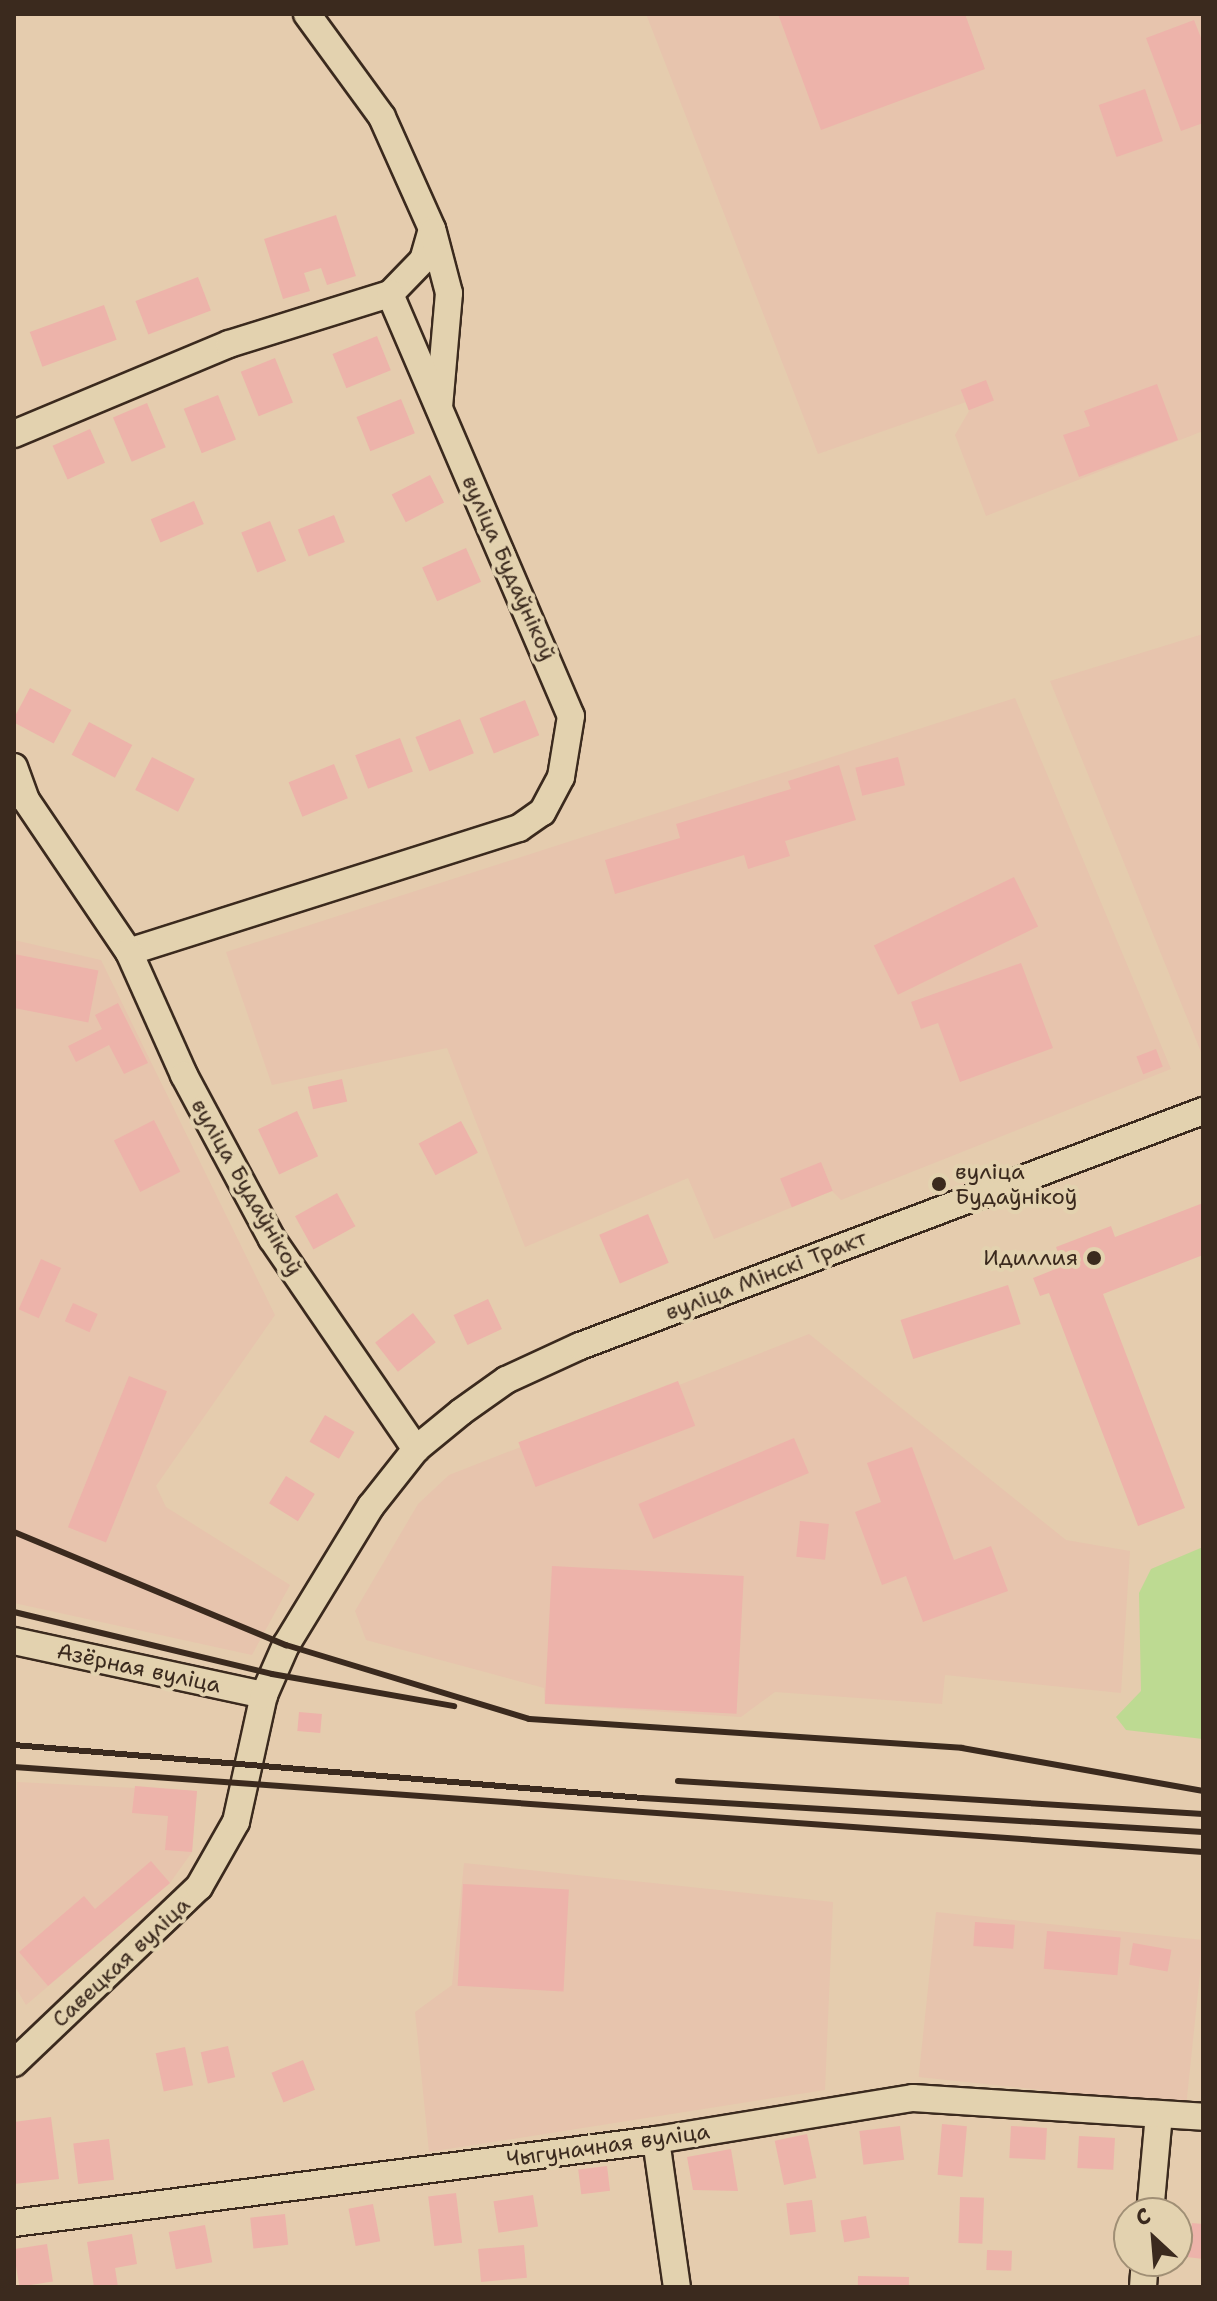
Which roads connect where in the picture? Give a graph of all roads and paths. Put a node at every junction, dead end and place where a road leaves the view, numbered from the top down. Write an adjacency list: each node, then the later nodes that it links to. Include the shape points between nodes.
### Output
1 (307, 14): 2 (street, via 382,117)
2 (432, 229): 3 (street, via 423,260); 4 (street, via 449,293)
3 (390, 294): 4 (street, вуліца Будаўнікоў); 5 (street, via 229,344)
4 (439, 407): 7 (street, вуліца Будаўнікоў, via 571,716 572,745 542,812 489,843)
5 (14, 434)
6 (14, 767): 7 (street, вуліца Будаўнікоў, via 26,800)
7 (129, 952): 9 (street, вуліца Будаўнікоў, via 184,1075 272,1239)
8 (1203, 1111): 9 (street, вуліца Мінскі Тракт, via 580,1346 506,1380)
9 (416, 1449): 10 (street, вуліца Мінскі Тракт)
10 (371, 1506): 12 (street, Савецкая вуліца)
11 (14, 1641): 12 (street, Азёрная вуліца)
12 (264, 1695): 13 (street, Савецкая вуліца, via 236,1822 208,1875 180,1910)
13 (14, 2063)
14 (1159, 2114): 15 (street, Чыгуначная вуліца); 16 (street, Чыгуначная вуліца, via 913,2098); 17 (street)
15 (1203, 2117)
16 (656, 2140): 18 (street, Чыгуначная вуліца); 19 (street)
17 (1151, 2197)
18 (14, 2223)
19 (677, 2287)

